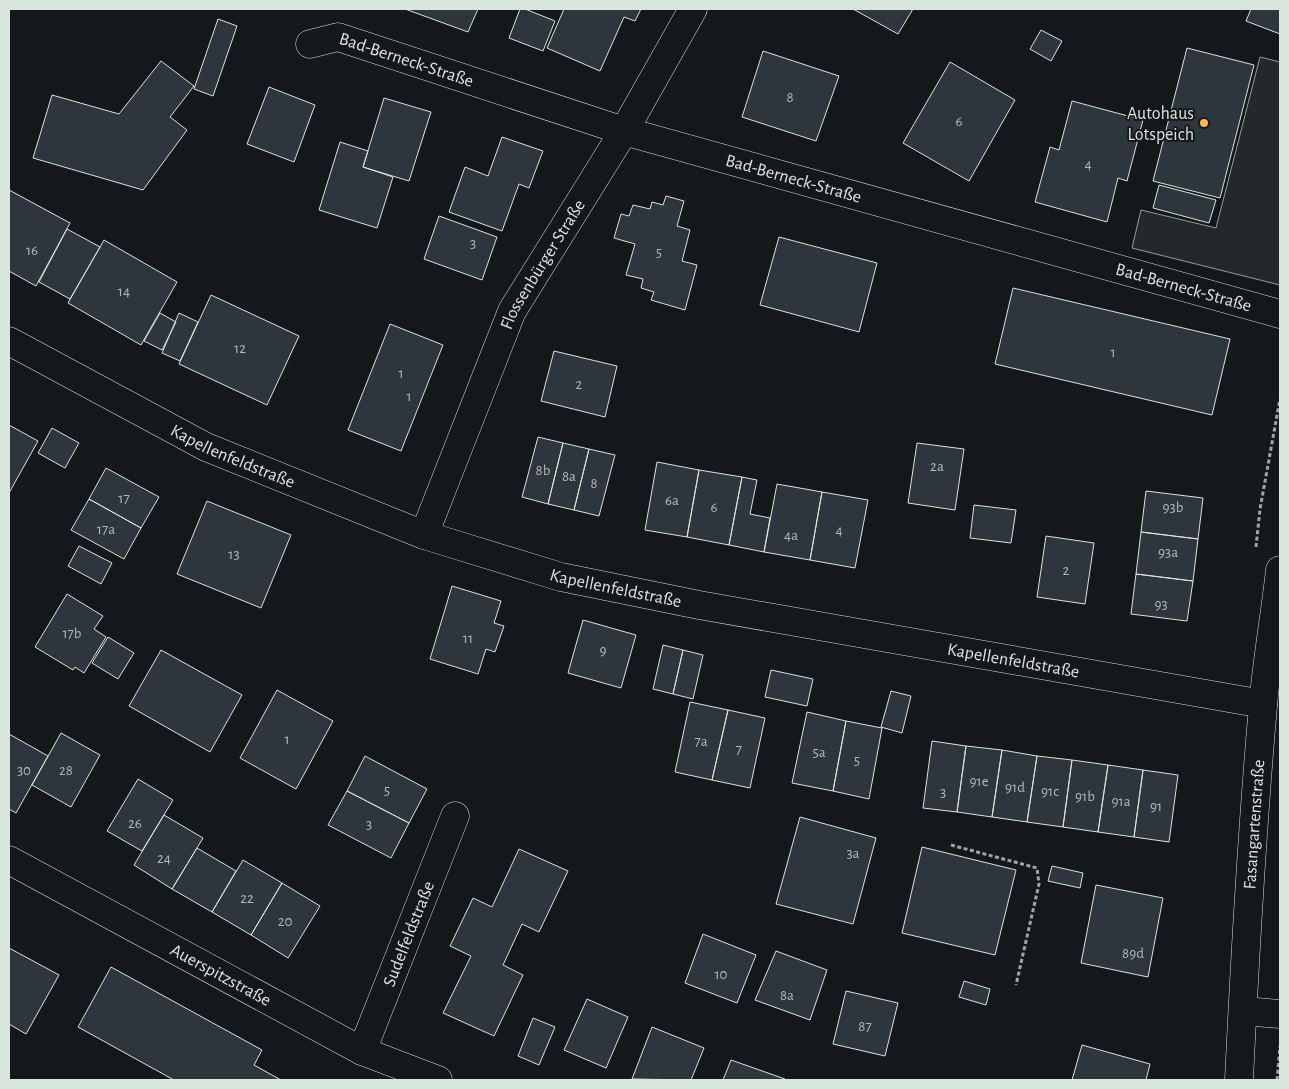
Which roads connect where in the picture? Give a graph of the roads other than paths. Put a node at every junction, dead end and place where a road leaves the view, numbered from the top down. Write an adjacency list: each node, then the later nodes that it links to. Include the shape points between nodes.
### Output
1 (693, 9): 3 (street, Flossenbürger Straße)
2 (310, 44): 3 (street, Bad-Berneck-Straße, via 338,37)
3 (624, 131): 4 (street, Bad-Berneck-Straße); 6 (street, Flossenbürger Straße, via 512,311)
4 (1280, 314)
5 (9, 341): 6 (street, Kapellenfeldstraße, via 206,447)
6 (424, 535): 8 (street, Kapellenfeldstraße, via 561,577 698,605)
7 (1280, 570): 8 (street, Fasangartenstraße)
8 (1263, 704): 11 (street, Fasangartenstraße)
9 (455, 816): 13 (street, Sudelfeldstraße)
10 (9, 860): 13 (street, Auerspitzstraße)
11 (1243, 1012): 12 (street); 15 (street, Fasangartenstraße)
12 (1280, 1014)
13 (362, 1051): 14 (street, Auerspitzstraße)
14 (438, 1080)
15 (1240, 1080)

